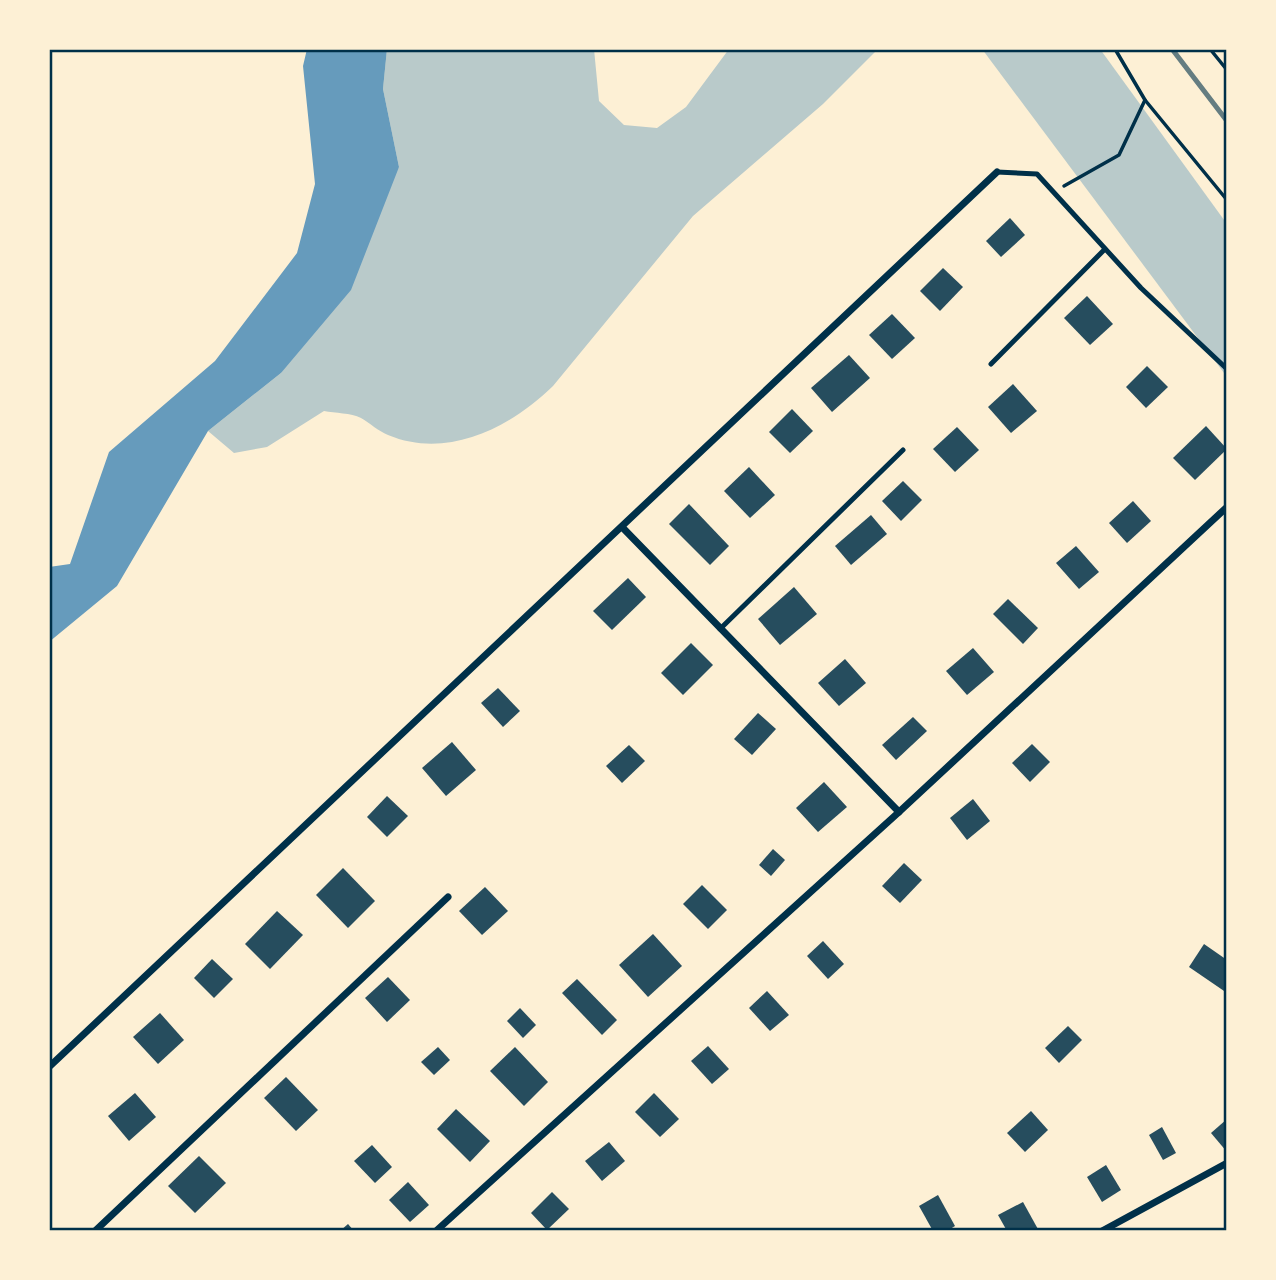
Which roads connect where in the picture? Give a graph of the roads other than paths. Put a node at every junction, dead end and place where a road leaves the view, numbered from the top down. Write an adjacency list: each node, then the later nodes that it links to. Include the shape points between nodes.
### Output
1 (997, 172): 2 (lane, via 1037,174); 7 (street)
2 (1105, 249): 3 (lane); 4 (lane)
3 (991, 364)
4 (1227, 369)
5 (903, 450): 8 (lane)
6 (1227, 507): 9 (street)
7 (622, 527): 8 (street); 11 (street)
8 (720, 629): 9 (street)
9 (899, 812): 14 (street)
10 (448, 897): 13 (street)
11 (49, 1067)
12 (1227, 1163): 15 (street)
13 (95, 1231)
14 (436, 1231)
15 (1102, 1231)

